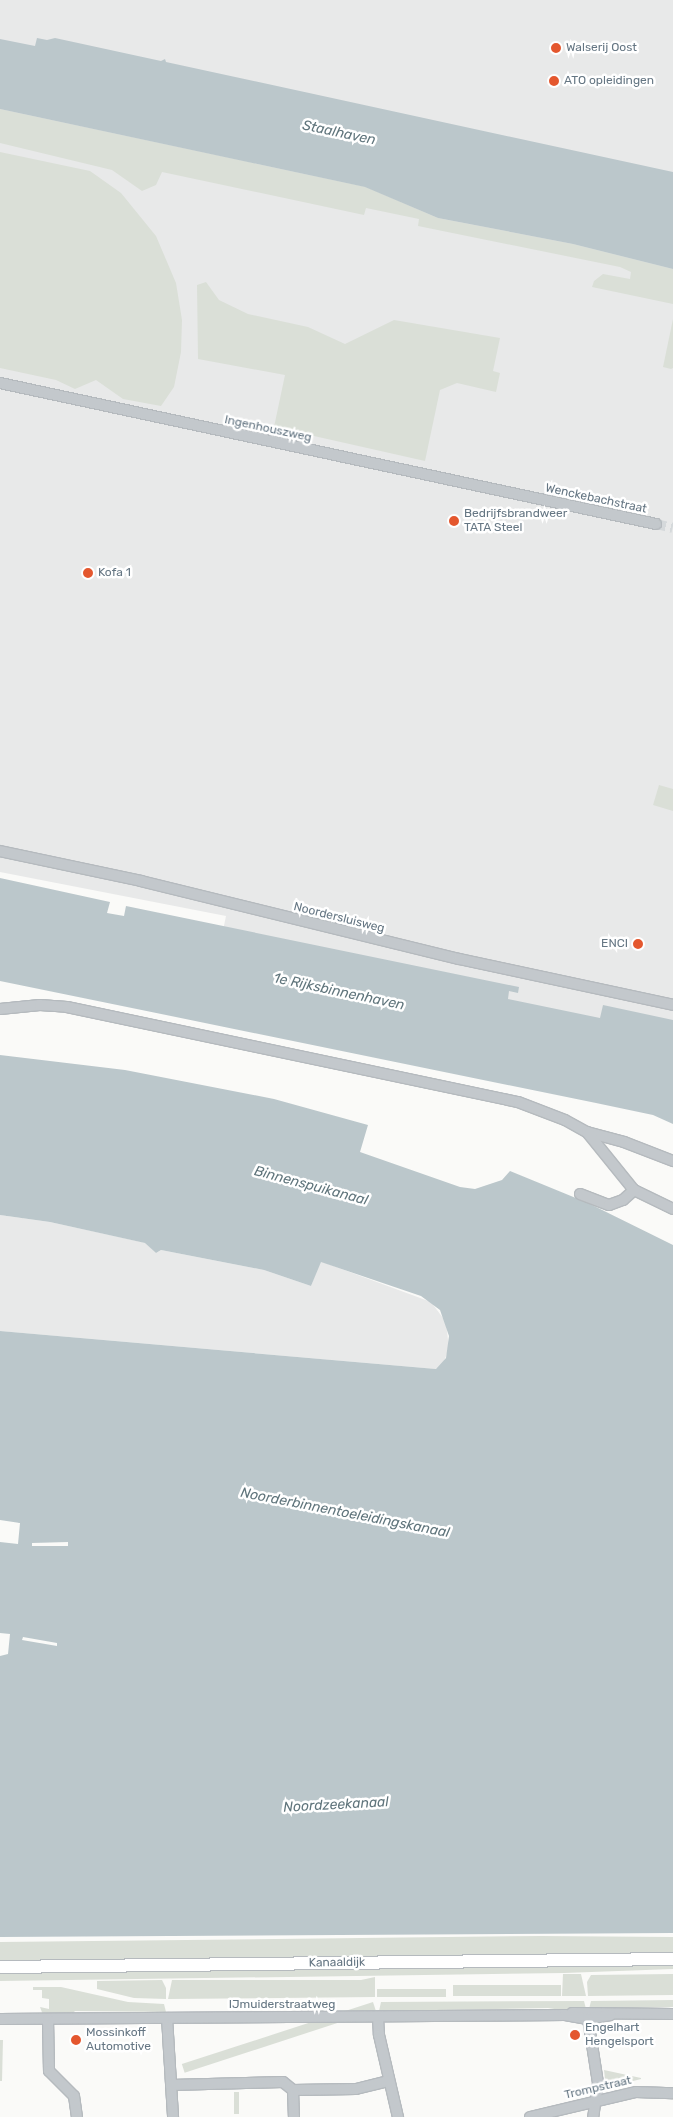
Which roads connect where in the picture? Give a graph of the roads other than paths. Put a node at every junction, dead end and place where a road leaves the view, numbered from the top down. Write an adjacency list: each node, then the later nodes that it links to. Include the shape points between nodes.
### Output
1 (0, 383): 2 (street, Ingenhouszweg)
2 (531, 498): 3 (street, Wenckebachstraat)
3 (656, 524)
4 (0, 851): 5 (street, Noordersluisweg, via 142,881 450,957)
5 (673, 1005)
6 (0, 1009): 7 (street, via 40,1005 67,1007 518,1102)
7 (587, 1132): 8 (street); 9 (street)
8 (673, 1161)
9 (634, 1190): 10 (street, via 624,1200 609,1205); 11 (street)
10 (580, 1194)
11 (673, 1209)
12 (673, 1959): 13 (main road, Kanaaldijk)
13 (0, 1967)
14 (673, 2014): 16 (street, IJmuiderstraatweg)
15 (565, 2015): 16 (street, IJmuiderstraatweg, via 588,2011); 17 (street, IJmuiderstraatweg); 21 (street, IJmuiderstraatweg)
16 (612, 2015): 21 (street, IJmuiderstraatweg)
17 (378, 2017): 18 (street, IJmuiderstraatweg); 22 (street)
18 (167, 2018): 20 (street, IJmuiderstraatweg); 23 (street)
19 (0, 2019): 20 (street, IJmuiderstraatweg)
20 (48, 2019): 27 (street, via 49,2071 74,2096)
21 (588, 2019): 26 (street, via 598,2078)
22 (389, 2081): 24 (street, via 356,2089); 30 (street)
23 (171, 2085): 24 (street, via 283,2082); 28 (street)
24 (293, 2090): 29 (street)
25 (673, 2093): 26 (street, Trompstraat, via 636,2092)
26 (597, 2101): 31 (street, Trompstraat); 32 (street)
27 (77, 2117)
28 (173, 2117)
29 (294, 2117)
30 (398, 2117)
31 (530, 2117)
32 (593, 2117)

